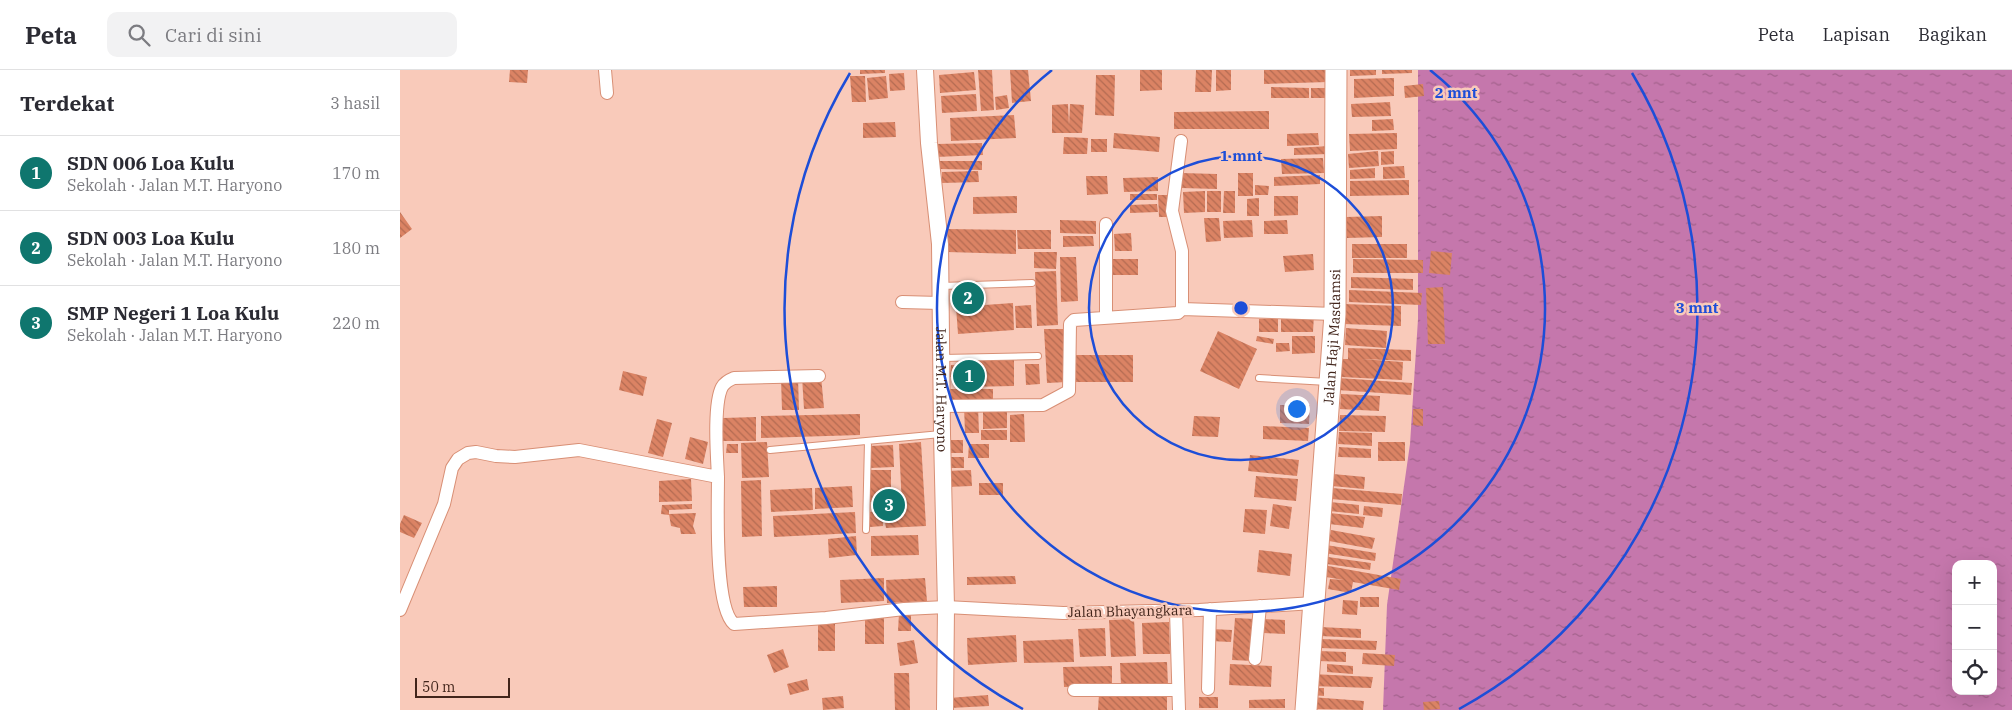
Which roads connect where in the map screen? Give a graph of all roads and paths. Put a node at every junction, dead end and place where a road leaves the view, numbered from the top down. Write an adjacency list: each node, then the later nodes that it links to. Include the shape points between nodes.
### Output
1 (606, 70): 4 (street)
2 (925, 70): 8 (street, Jalan M.T. Haryono, via 940,244)
3 (1336, 70): 12 (highway, Jalan Haji Masdamsi)
4 (607, 93)
5 (1181, 141): 11 (street, via 1172,211 1182,251)
6 (1106, 224): 13 (street)
7 (1032, 283): 8 (lane)
8 (940, 286): 10 (street, Jalan M.T. Haryono)
9 (902, 302): 10 (street)
10 (940, 303): 15 (street, Jalan M.T. Haryono)
11 (1182, 309): 12 (street); 13 (street, via 1170,314)
12 (1335, 314): 18 (highway, Jalan Haji Masdamsi)
13 (1106, 317): 19 (street, via 1074,320 1070,324 1069,391 1050,403)
14 (1038, 356): 15 (lane)
15 (940, 358): 19 (street, Jalan M.T. Haryono)
16 (818, 376): 23 (street, via 734,378 725,383 719,396)
17 (1259, 378): 18 (lane)
18 (1329, 382): 25 (highway, Jalan Haji Masdamsi)
19 (941, 406): 20 (street, Jalan M.T. Haryono)
20 (942, 434): 21 (lane); 27 (street, Jalan M.T. Haryono)
21 (868, 441): 22 (lane); 24 (lane)
22 (770, 450)
23 (718, 477): 27 (street, Jalan Bhayangkara, via 722,594 728,616 734,624); 29 (street, via 579,450 515,457 468,453 452,468 444,504)
24 (866, 530)
25 (1314, 603): 26 (street, Jalan Bhayangkara); 37 (highway, Jalan Haji Masdamsi)
26 (1260, 606): 28 (street, Jalan Bhayangkara); 31 (street)
27 (946, 607): 30 (street, Jalan Bhayangkara, via 1063,613); 35 (street, Jalan M.T. Haryono)
28 (1210, 609): 30 (street, Jalan Bhayangkara); 32 (street)
29 (400, 610)
30 (1176, 611): 34 (street)
31 (1255, 659)
32 (1208, 689)
33 (1074, 690): 34 (street)
34 (1178, 690): 36 (street)
35 (945, 710)
36 (1179, 710)
37 (1306, 710)

